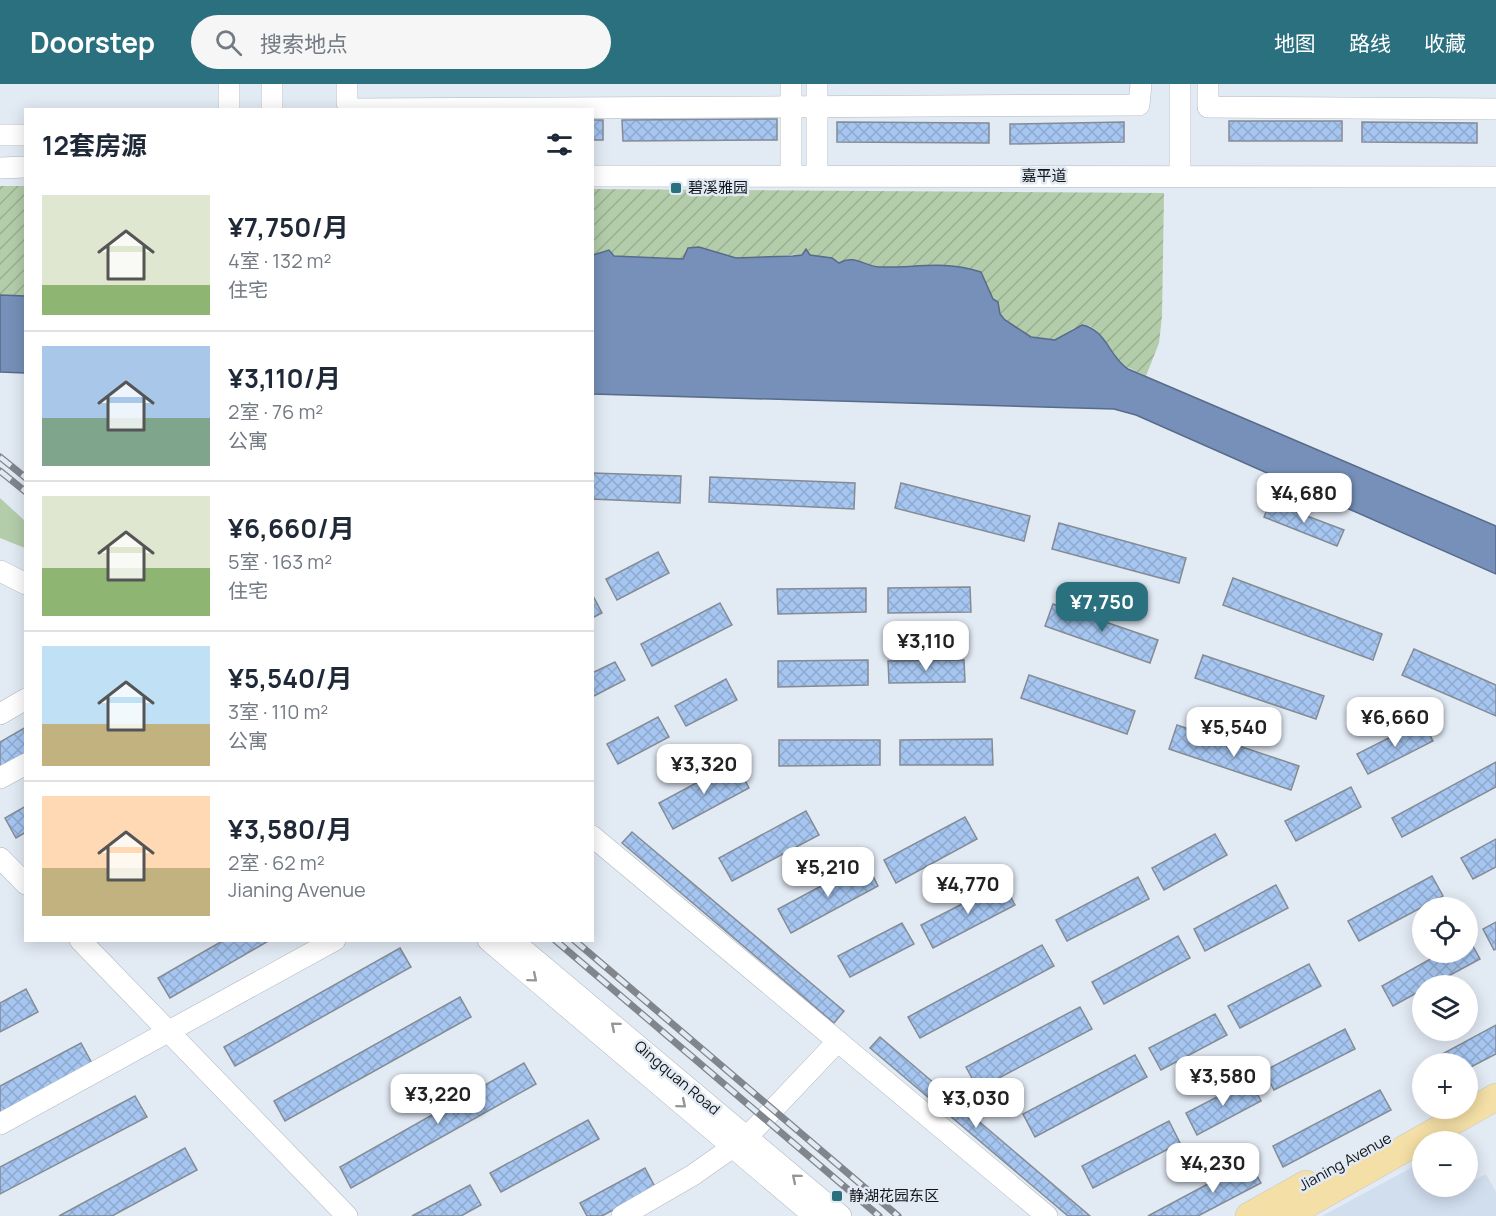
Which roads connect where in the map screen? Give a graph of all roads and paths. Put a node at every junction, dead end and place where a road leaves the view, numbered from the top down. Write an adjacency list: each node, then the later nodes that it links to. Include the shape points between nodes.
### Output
1 (229, 84): 9 (street)
2 (272, 84): 10 (street)
3 (347, 84): 11 (street)
4 (791, 84): 13 (street)
5 (817, 84): 14 (street)
6 (1141, 84): 14 (street, via 1139,105)
7 (1180, 84): 24 (street)
8 (1208, 84): 15 (street, via 1208,107)
9 (229, 108)
10 (272, 108)
11 (350, 108)
12 (594, 108): 13 (street)
13 (791, 108): 14 (street); 22 (street)
14 (817, 108): 23 (street)
15 (1496, 109)
16 (0, 135): 17 (street)
17 (24, 135)
18 (1496, 165): 24 (street, 嘉平道)
19 (594, 166): 22 (street, 嘉平道)
20 (24, 167): 21 (street)
21 (0, 168)
22 (791, 170): 23 (street, 嘉平道); 27 (street, 嘉平道)
23 (817, 170): 24 (street, 嘉平道)
24 (1180, 171): 28 (street, 嘉平道)
25 (0, 176): 26 (street)
26 (24, 176)
27 (594, 176)
28 (1496, 177)
29 (0, 561): 31 (street)
30 (0, 571): 32 (street)
31 (24, 572)
32 (24, 583)
33 (24, 700): 34 (street)
34 (0, 714)
35 (24, 765): 36 (street)
36 (0, 778)
37 (594, 838): 45 (street)
38 (0, 858): 39 (street)
39 (24, 882)
40 (82, 942): 44 (street)
41 (331, 942): 44 (street)
42 (490, 942): 51 (street, Qingquan Road, one-way to 51)
43 (514, 942): 51 (street, Qingquan Road, one-way to 43)
44 (168, 1032): 50 (street); 52 (street)
45 (838, 1041): 51 (street); 56 (street)
46 (1496, 1079): 47 (main road)
47 (1478, 1089)
48 (1496, 1097): 58 (main road, Jianing Avenue)
49 (1421, 1119): 57 (main road, Jianing Avenue)
50 (0, 1124)
51 (740, 1142): 53 (street); 54 (street, Qingquan Road); 55 (street, Qingquan Road, one-way to 51)
52 (347, 1216)
53 (622, 1216)
54 (814, 1216)
55 (841, 1216)
56 (1047, 1216)
57 (1249, 1216)
58 (1286, 1216)

